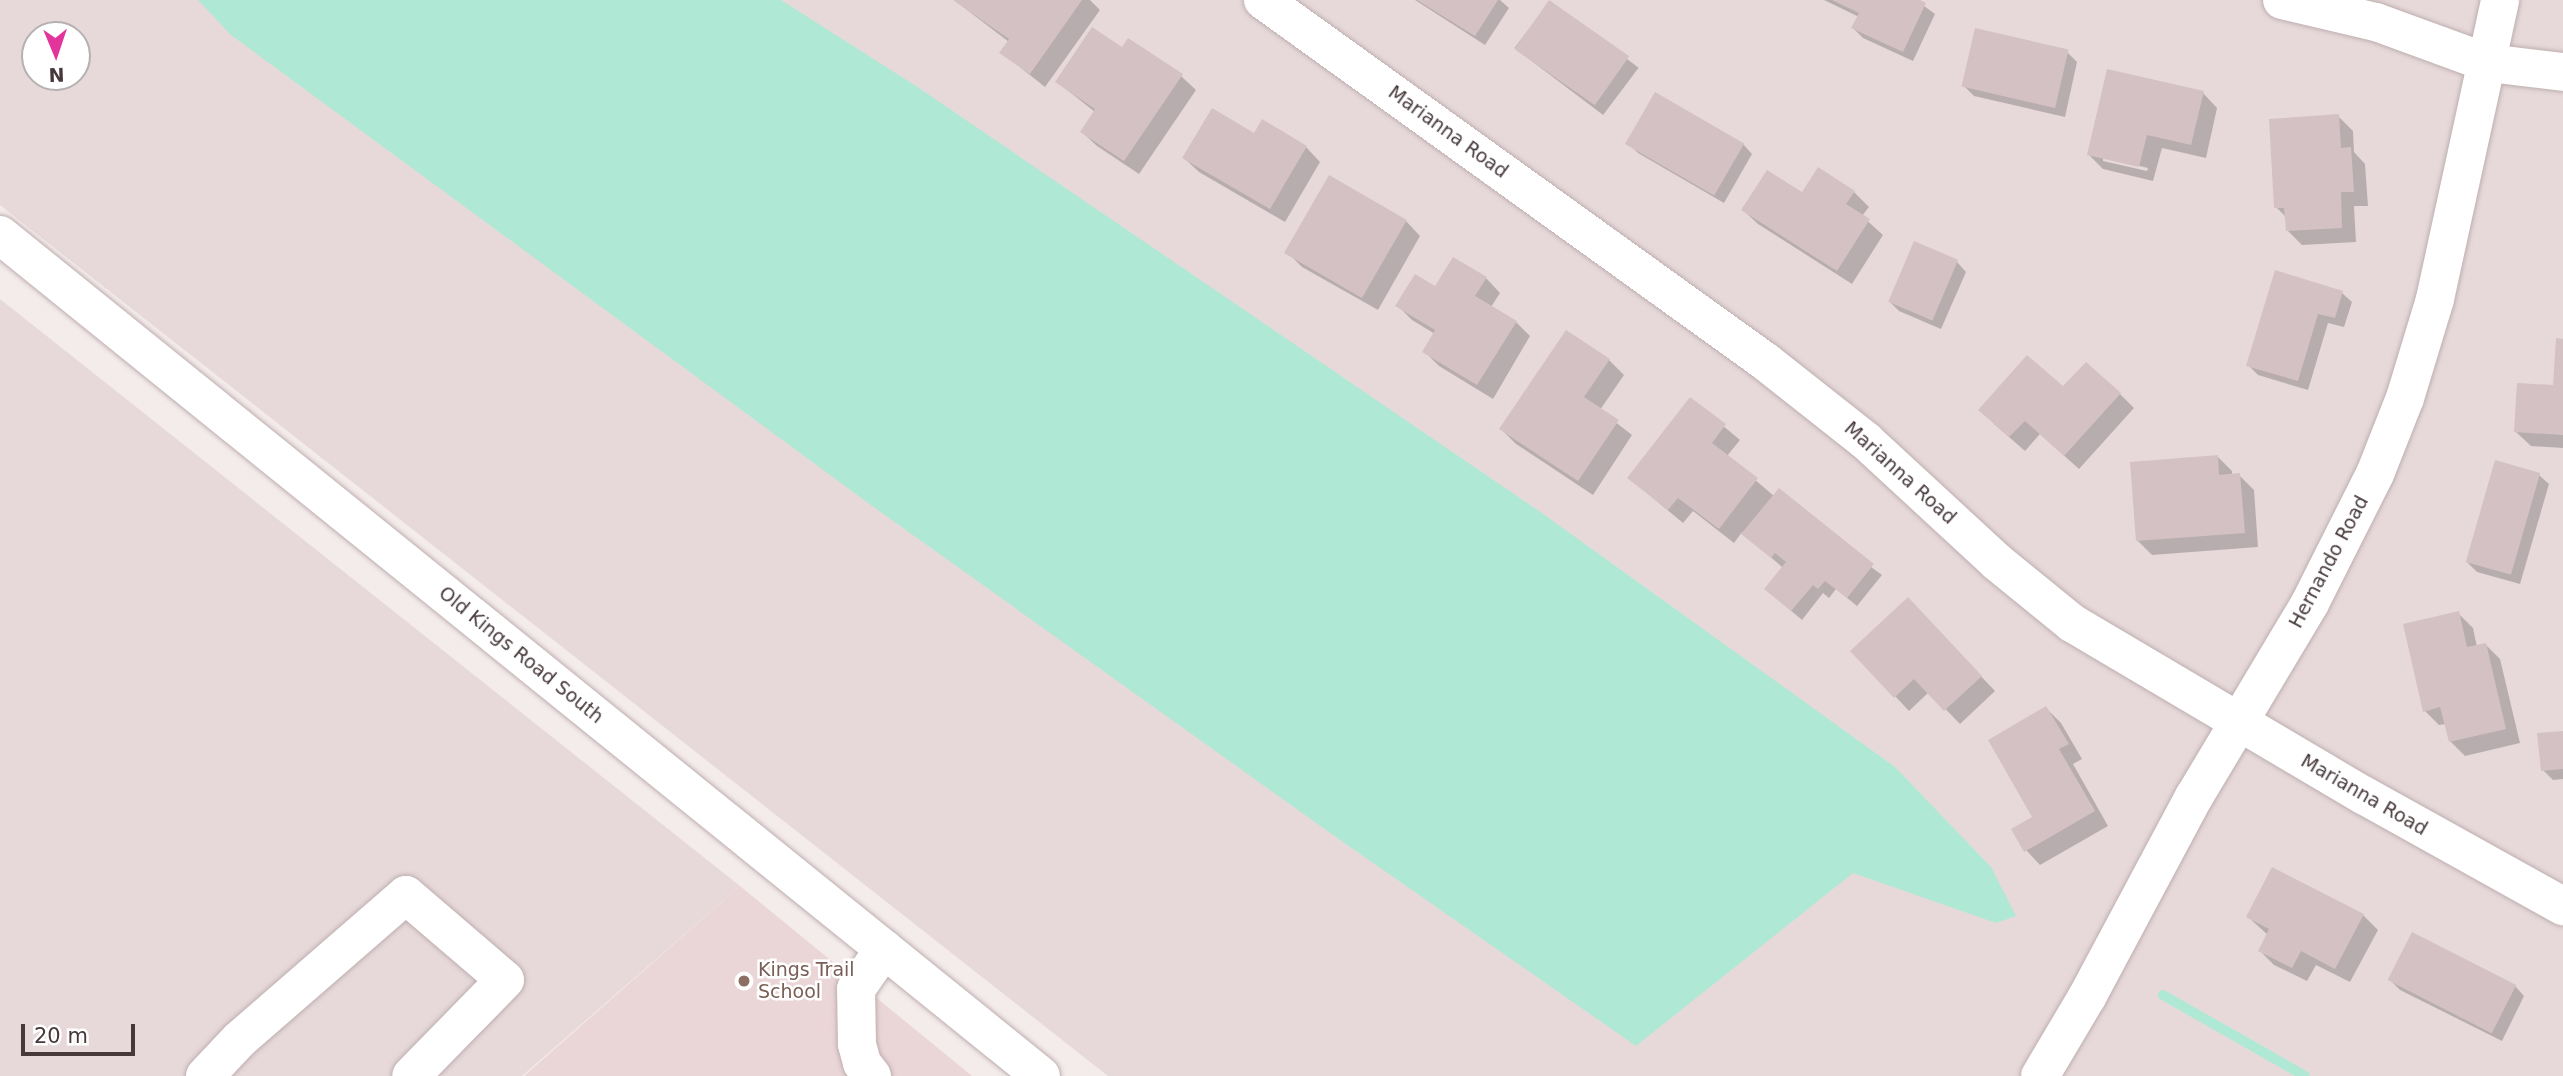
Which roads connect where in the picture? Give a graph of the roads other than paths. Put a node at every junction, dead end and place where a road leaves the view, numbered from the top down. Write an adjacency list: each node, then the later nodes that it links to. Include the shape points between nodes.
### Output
1 (1263, 0): 7 (street, Marianna Road, via 1766,362 1866,440 1997,562 2072,623)
2 (2282, 0): 4 (street, via 2376,22)
3 (2500, 0): 4 (street, Hernando Road)
4 (2488, 63): 5 (street); 7 (street, Hernando Road, via 2435,299 2404,398 2375,474 2309,603)
5 (2563, 72)
6 (0, 235): 9 (street, Old Kings Road South)
7 (2238, 722): 8 (street, Marianna Road); 14 (street, Hernando Road)
8 (2563, 906)
9 (884, 949): 12 (street, via 856,989 857,1044 862,1063); 13 (street, Old Kings Road South)
10 (205, 1076): 11 (street, via 239,1040 406,895 505,980)
11 (411, 1076)
12 (872, 1076)
13 (1041, 1076)
14 (2040, 1076)

